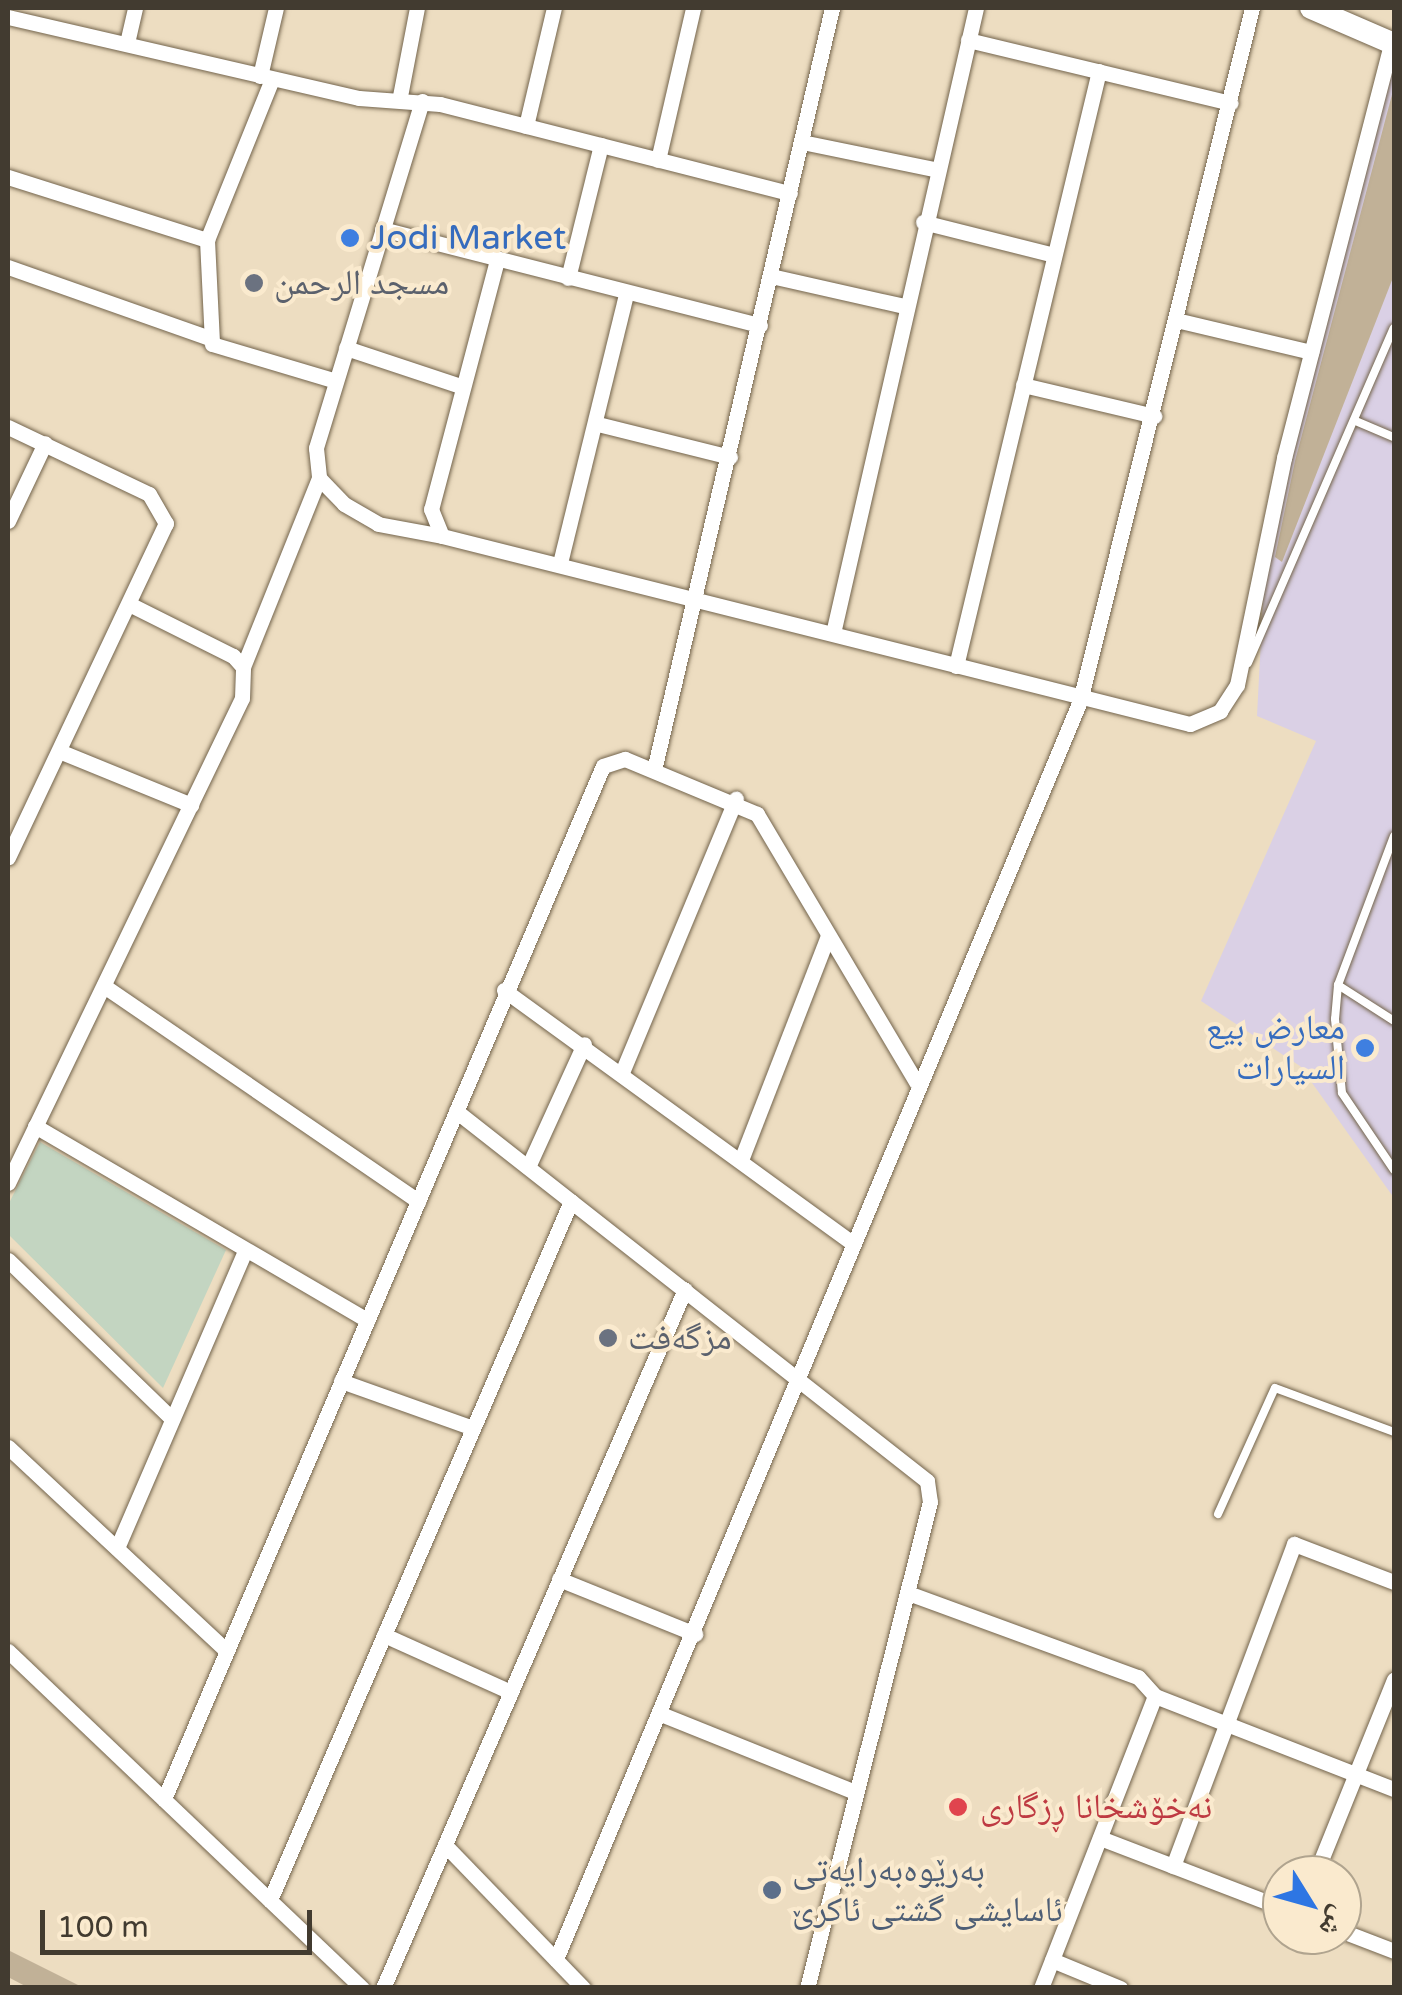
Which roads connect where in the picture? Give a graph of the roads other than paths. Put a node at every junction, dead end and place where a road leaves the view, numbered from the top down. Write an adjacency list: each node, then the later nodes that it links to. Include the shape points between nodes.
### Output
1 (135, 8): 12 (street)
2 (276, 8): 15 (street)
3 (417, 8): 16 (street)
4 (554, 8): 19 (street)
5 (693, 8): 22 (street)
6 (832, 8): 20 (street)
7 (976, 8): 11 (street)
8 (1252, 8): 18 (street)
9 (1311, 8): 13 (main road)
10 (8, 16): 12 (street)
11 (968, 40): 14 (street); 23 (street)
12 (127, 43): 15 (street)
13 (1392, 43): 41 (street)
14 (1099, 71): 18 (street); 29 (street)
15 (266, 77): 16 (street, via 359,98); 28 (street)
16 (400, 96): 17 (street)
17 (422, 101): 19 (street); 27 (street)
18 (1231, 103): 36 (street)
19 (526, 126): 21 (street)
20 (802, 142): 23 (street); 25 (street)
21 (601, 145): 22 (street); 33 (street)
22 (658, 160): 25 (street)
23 (934, 169): 26 (street)
24 (8, 177): 28 (street)
25 (790, 193): 32 (street)
26 (922, 222): 29 (street); 35 (street)
27 (382, 228): 30 (street); 40 (street)
28 (207, 240): 39 (street)
29 (1054, 255): 43 (street)
30 (497, 260): 33 (street); 44 (street)
31 (8, 267): 39 (street)
32 (771, 276): 35 (street); 37 (street)
33 (568, 278): 34 (street)
34 (626, 294): 37 (street); 47 (street)
35 (904, 306): 58 (street)
36 (1176, 320): 41 (street); 45 (street)
37 (760, 324): 51 (street)
38 (1394, 328): 46 (lane)
39 (206, 336): 42 (street, via 221,348)
40 (346, 348): 42 (street); 44 (street)
41 (1311, 352): 61 (street)
42 (336, 381): 52 (street, via 316,448)
43 (1023, 385): 45 (street); 59 (street)
44 (463, 387): 54 (street, via 431,509)
45 (1154, 416): 62 (street)
46 (1358, 422): 49 (lane); 61 (lane)
47 (598, 424): 51 (street); 55 (street)
48 (8, 427): 50 (street)
49 (1394, 438)
50 (45, 443): 53 (street); 57 (street, via 164,509 166,530)
51 (730, 457): 56 (street)
52 (320, 478): 54 (street, via 378,524); 60 (street)
53 (8, 521)
54 (442, 536): 55 (street)
55 (560, 564): 56 (street)
56 (698, 596): 58 (street); 64 (street)
57 (131, 605): 60 (street); 63 (street)
58 (834, 629): 59 (street)
59 (956, 666): 62 (street)
60 (243, 667): 66 (street, via 242,698)
61 (1236, 685): 62 (street, via 1220,711 1190,724)
62 (1080, 701): 76 (street)
63 (60, 752): 66 (street); 68 (street)
64 (654, 770): 65 (street); 72 (street, via 624,759 603,766)
65 (736, 800): 69 (street, via 766,824); 75 (street)
66 (191, 805): 71 (street)
67 (1393, 842): 70 (lane)
68 (8, 858)
69 (828, 936): 76 (street); 79 (street)
70 (1338, 985): 73 (lane); 81 (lane, via 1342,1092)
71 (104, 986): 78 (street); 83 (street)
72 (504, 990): 74 (street); 77 (street)
73 (1394, 1021)
74 (584, 1044): 75 (street); 80 (street)
75 (623, 1070): 79 (street)
76 (916, 1082): 85 (street)
77 (456, 1111): 80 (street); 83 (street)
78 (35, 1126): 82 (street); 86 (street)
79 (741, 1160): 85 (street)
80 (528, 1168): 84 (street)
81 (1394, 1170)
82 (8, 1183)
83 (418, 1201): 89 (street)
84 (571, 1201): 88 (street); 93 (street)
85 (852, 1243): 90 (street)
86 (245, 1252): 89 (street); 92 (street)
87 (8, 1260): 92 (street)
88 (684, 1289): 90 (street); 98 (street)
89 (367, 1320): 91 (street)
90 (796, 1375): 100 (street, via 927,1480 930,1502); 101 (street)
91 (341, 1381): 93 (street); 103 (street)
92 (172, 1419): 97 (street)
93 (474, 1428): 102 (street)
94 (1394, 1432): 96 (lane, via 1275,1388)
95 (8, 1447): 97 (street)
96 (1218, 1514)
97 (116, 1548): 103 (street)
98 (560, 1579): 101 (street); 106 (street)
99 (1394, 1582): 109 (street, via 1294,1544)
100 (908, 1593): 107 (street, via 1138,1678); 112 (street)
101 (695, 1634): 108 (street)
102 (384, 1635): 106 (street); 118 (street)
103 (227, 1650): 113 (street)
104 (8, 1651): 113 (street)
105 (1394, 1679): 110 (street)
106 (511, 1692): 115 (street)
107 (1155, 1696): 109 (street); 114 (street)
108 (661, 1714): 112 (street); 122 (street)
109 (1226, 1724): 110 (street); 117 (street)
110 (1356, 1774): 111 (street); 116 (street)
111 (1394, 1790)
112 (855, 1792): 127 (street)
113 (164, 1799): 118 (street)
114 (1100, 1838): 117 (street); 123 (street)
115 (445, 1845): 122 (street); 125 (street)
116 (1322, 1855)
117 (1173, 1866): 119 (street)
118 (270, 1900): 124 (street)
119 (1262, 1900)
120 (1362, 1939): 121 (street)
121 (1394, 1951)
122 (556, 1959): 126 (street)
123 (1052, 1960): 128 (street); 129 (street)
124 (362, 1988)
125 (384, 1988)
126 (583, 1988)
127 (807, 1988)
128 (1041, 1988)
129 (1120, 1988)

